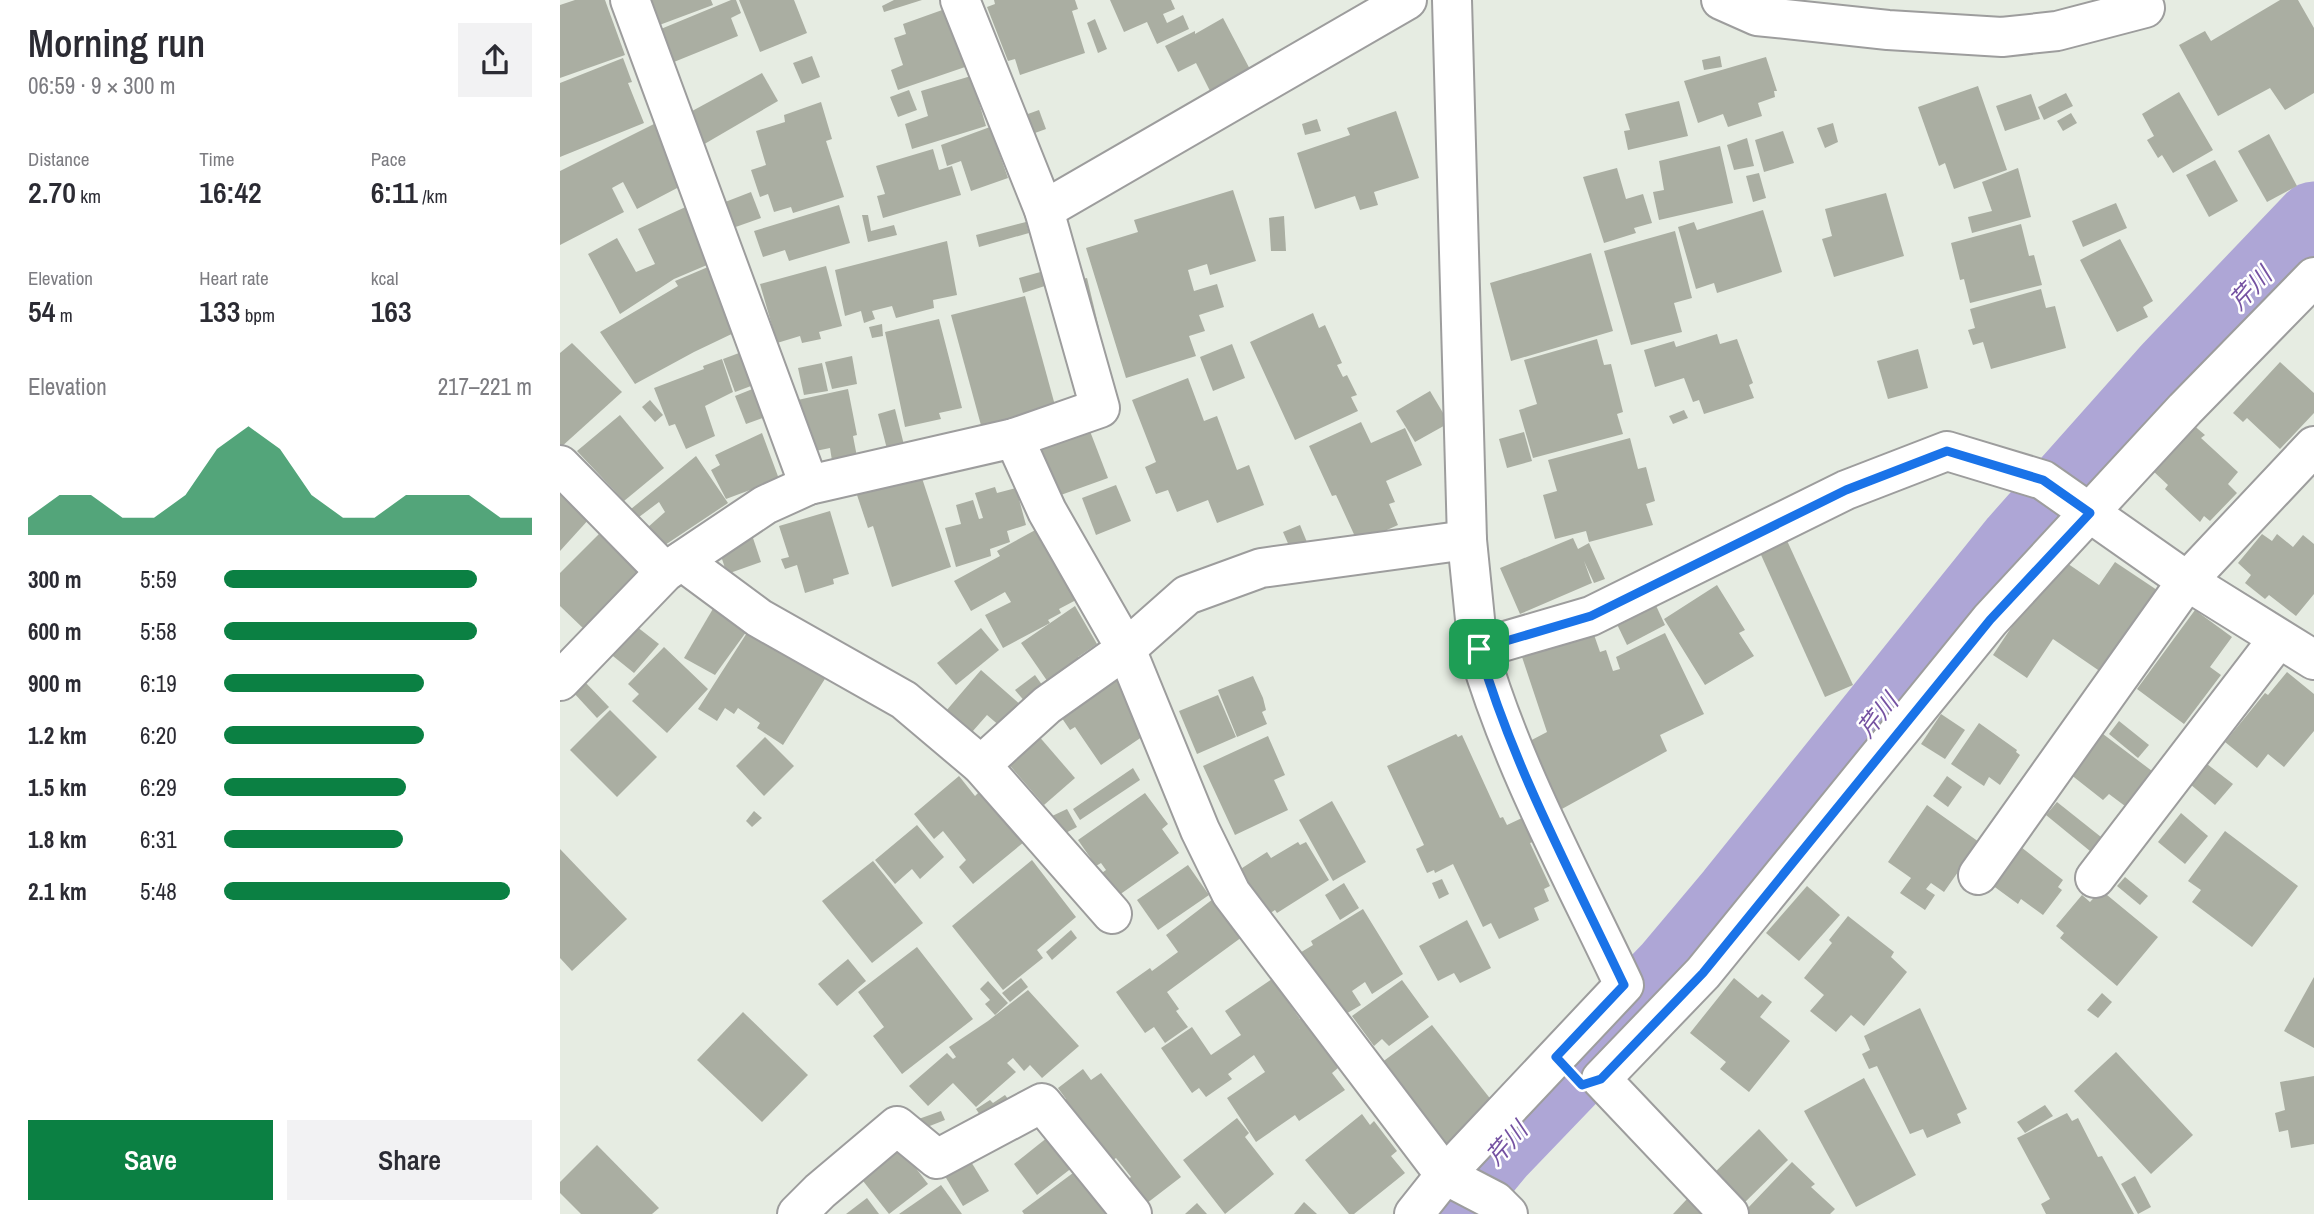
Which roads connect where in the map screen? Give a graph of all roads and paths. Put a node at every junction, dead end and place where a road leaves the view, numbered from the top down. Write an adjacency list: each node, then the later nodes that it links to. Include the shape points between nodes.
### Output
1 (630, 0): 12 (street)
2 (960, 0): 7 (street)
3 (1407, 0): 7 (street)
4 (1452, 0): 14 (street)
5 (1721, 0): 6 (street, via 1756,16 2002,37 2057,32)
6 (2145, 8)
7 (1044, 210): 9 (street, via 1100,408)
8 (2314, 277): 13 (street)
9 (1014, 438): 12 (street); 18 (street, via 1047,511)
10 (2314, 446): 16 (street)
11 (560, 465): 15 (street)
12 (810, 485): 15 (street, via 765,505)
13 (2090, 513): 16 (street); 19 (street, via 2043,480 1947,451 1846,490 1591,616); 26 (street, via 1990,620 1703,973)
14 (1467, 540): 18 (street, via 1261,568 1187,595); 19 (street)
15 (674, 566): 20 (street); 21 (street, via 904,700)
16 (2187, 581): 17 (street); 22 (street)
17 (2300, 644): 23 (street)
18 (1126, 649): 21 (street, via 1047,705); 27 (street, via 1200,830 1231,893)
19 (1479, 649): 25 (street, via 1493,700 1624,985)
20 (560, 681)
21 (981, 765): 24 (street)
22 (1978, 875)
23 (2095, 878)
24 (1112, 914)
25 (1556, 1057): 26 (street); 27 (street)
26 (1592, 1082): 32 (street)
27 (1445, 1175): 28 (street); 31 (street)
28 (1501, 1208)
29 (797, 1214): 30 (street, via 897,1126 937,1159 1042,1103)
30 (1132, 1214)
31 (1414, 1214)
32 (1729, 1214)

